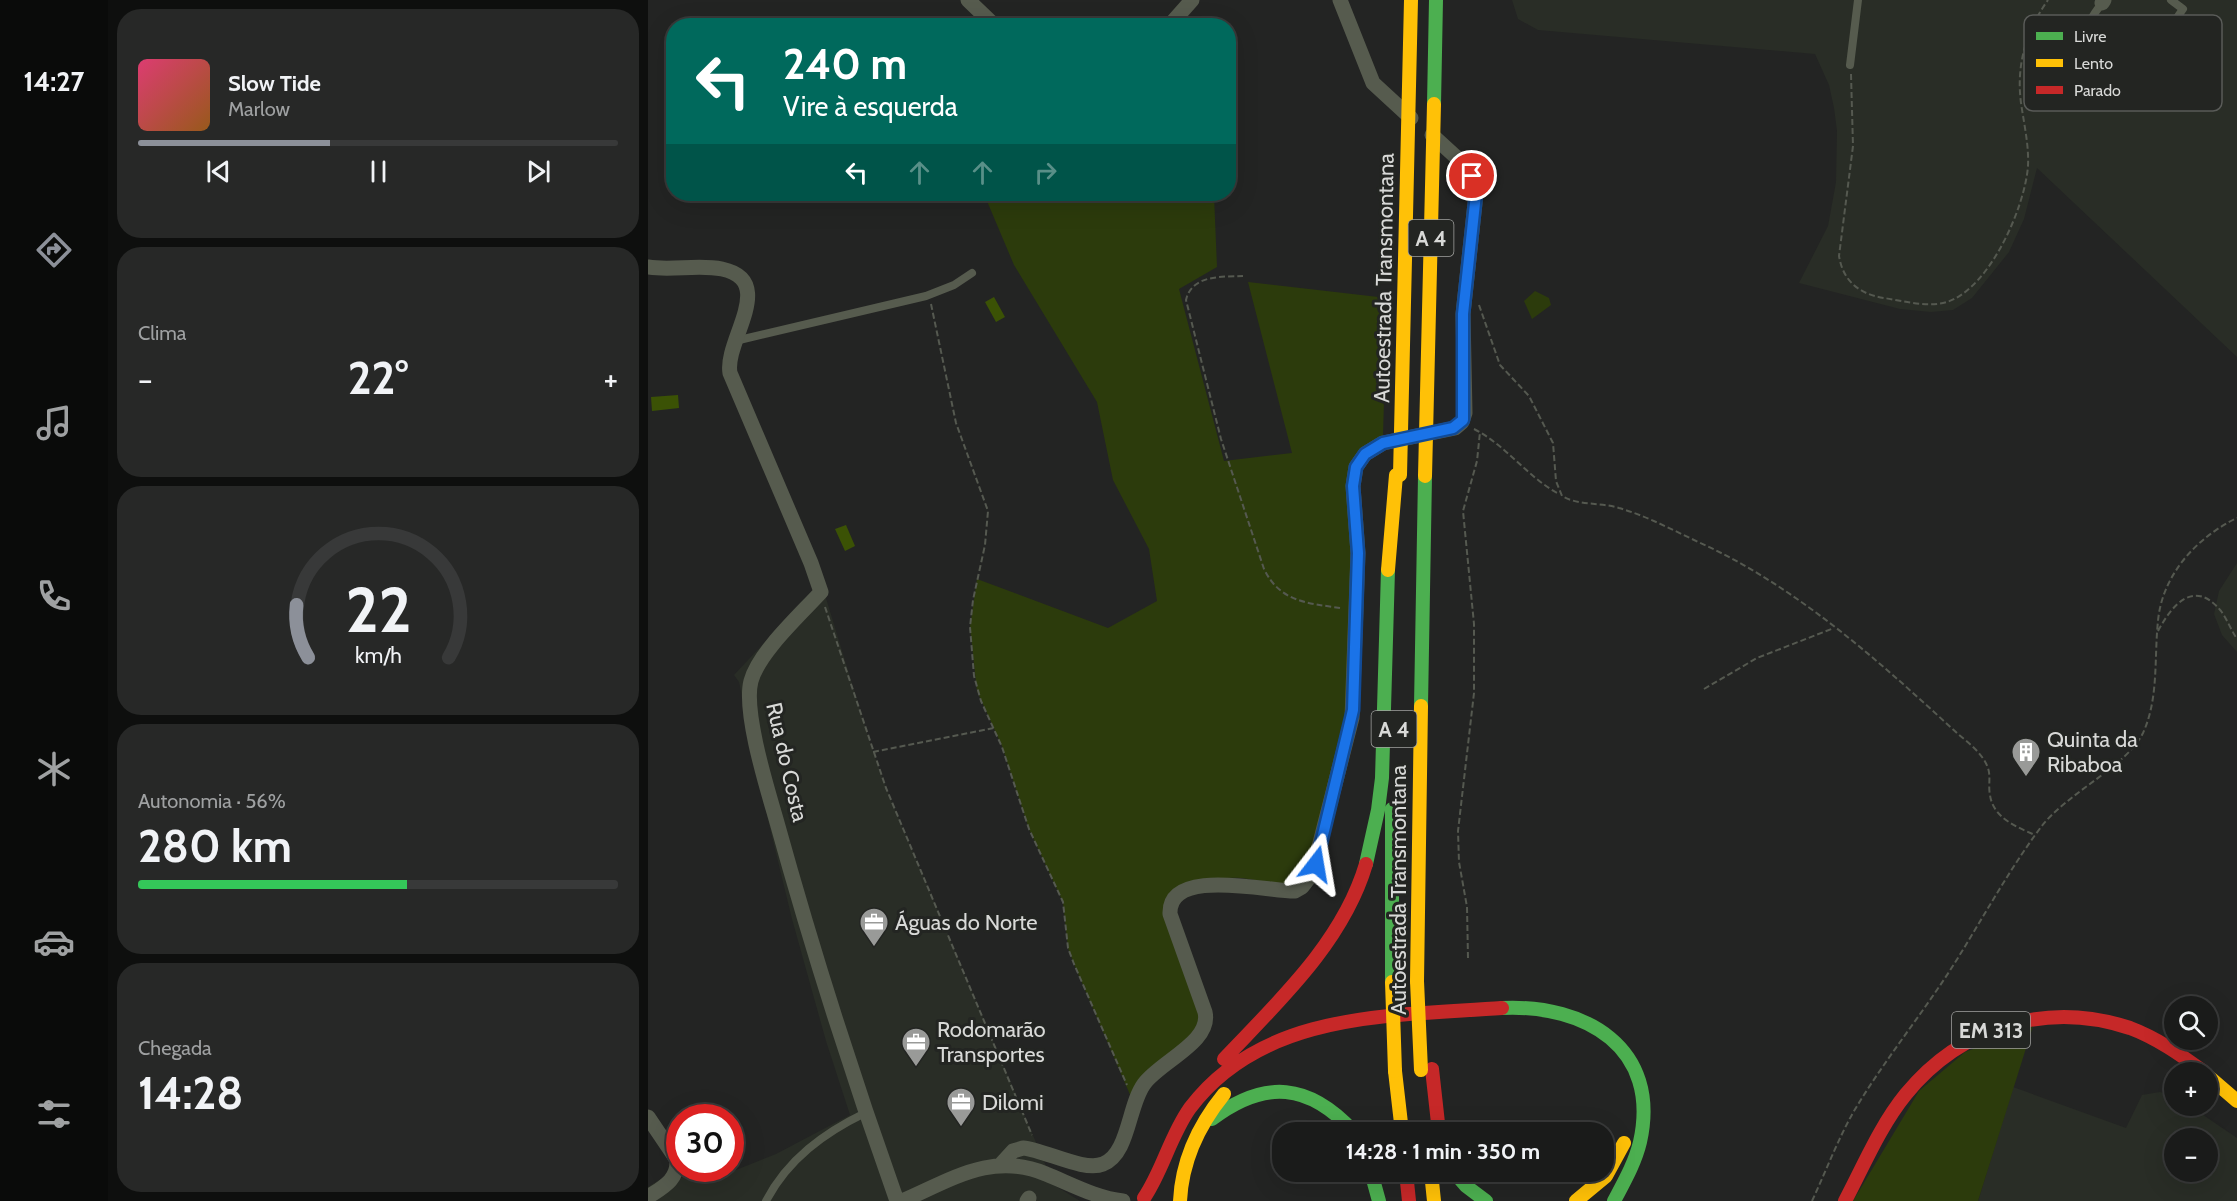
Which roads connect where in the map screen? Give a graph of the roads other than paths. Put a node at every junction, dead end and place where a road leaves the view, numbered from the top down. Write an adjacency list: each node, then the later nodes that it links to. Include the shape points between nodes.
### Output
1 (968, 0): 11 (street)
2 (1192, 0): 12 (street)
3 (1340, 0): 32 (street, via 1378,90 1458,156 1472,176 1476,194 1465,287 1462,360 1465,413 1462,423 1453,428 1383,443 1365,454 1359,463 1353,482 1358,540 1351,726 1312,874 1295,891 1224,884 1186,891 1173,901 1170,914 1204,1006 1206,1026 1198,1038 1150,1077 1133,1106 1118,1151 1102,1164 1084,1164 1018,1149)
4 (1411, 0): 17 (main road, Autoestrada Transmontana / A 4, bridge)
5 (1436, 0): 20 (main road, Autoestrada Transmontana / A 4, bridge, via 1422,615 1422,981)
6 (1858, 0): 13 (lane)
7 (2171, 0): 10 (lane, via 2183,9)
8 (2103, 2): 9 (lane)
9 (2096, 15)
10 (2179, 15)
11 (987, 18)
12 (1176, 18)
13 (1850, 65)
14 (648, 267): 16 (street, via 716,269 738,277 747,289 749,305)
15 (972, 273): 16 (lane, via 930,294)
16 (734, 341): 23 (street, Rua do Costa, via 730,373 821,592 757,666 749,692 760,757 828,1004)
17 (1398, 475): 26 (main road, via 1387,580 1382,777 1378,819 1367,860 1351,900 1322,951 1198,1088); 28 (main road, Autoestrada Transmontana / A 4, bridge, via 1390,890 1395,1071)
18 (1575, 1035): 31 (main road, via 1544,1024 1512,1022 1372,1031 1314,1041 1277,1055 1242,1077 1216,1103)
19 (2191, 1062): 52 (main road, EM 313, via 2146,1033 2100,1018 2044,1017 1995,1028 1950,1052 1906,1094)
20 (1426, 1069): 29 (main road, Autoestrada Transmontana / A 4); 30 (main road)
21 (2218, 1085): 22 (main road)
22 (2237, 1101)
23 (865, 1113): 41 (lane, via 814,1142 779,1180); 42 (street, Rua do Costa)
24 (1628, 1116): 50 (main road, via 1626,1139 1618,1159 1596,1188)
25 (648, 1117): 38 (street, via 677,1160 667,1185)
26 (1181, 1121): 40 (main road, via 1159,1174); 51 (main road, via 1238,1062 1274,1041 1304,1030 1350,1020 1495,1009 1555,1011 1590,1024 1612,1040 1640,1079 1645,1105 1644,1132 1636,1159)
27 (1344, 1122): 31 (main road, via 1322,1102 1280,1091 1233,1102)
28 (1401, 1122)
29 (1427, 1122)
30 (1438, 1122)
31 (1197, 1135): 39 (main road)
32 (1002, 1163): 33 (street, via 1029,1167); 43 (street, via 972,1171)
33 (1062, 1181): 44 (street); 45 (street)
34 (1374, 1182): 46 (main road)
35 (1407, 1182): 47 (main road)
36 (1432, 1182): 48 (main road)
37 (1463, 1182): 49 (main road)
38 (648, 1197)
39 (1172, 1199): 40 (main road)
40 (1141, 1200)
41 (766, 1201)
42 (897, 1201)
43 (902, 1201)
44 (1089, 1201)
45 (1123, 1201)
46 (1379, 1201)
47 (1409, 1201)
48 (1434, 1201)
49 (1486, 1201)
50 (1576, 1201)
51 (1614, 1201)
52 (1845, 1201)

